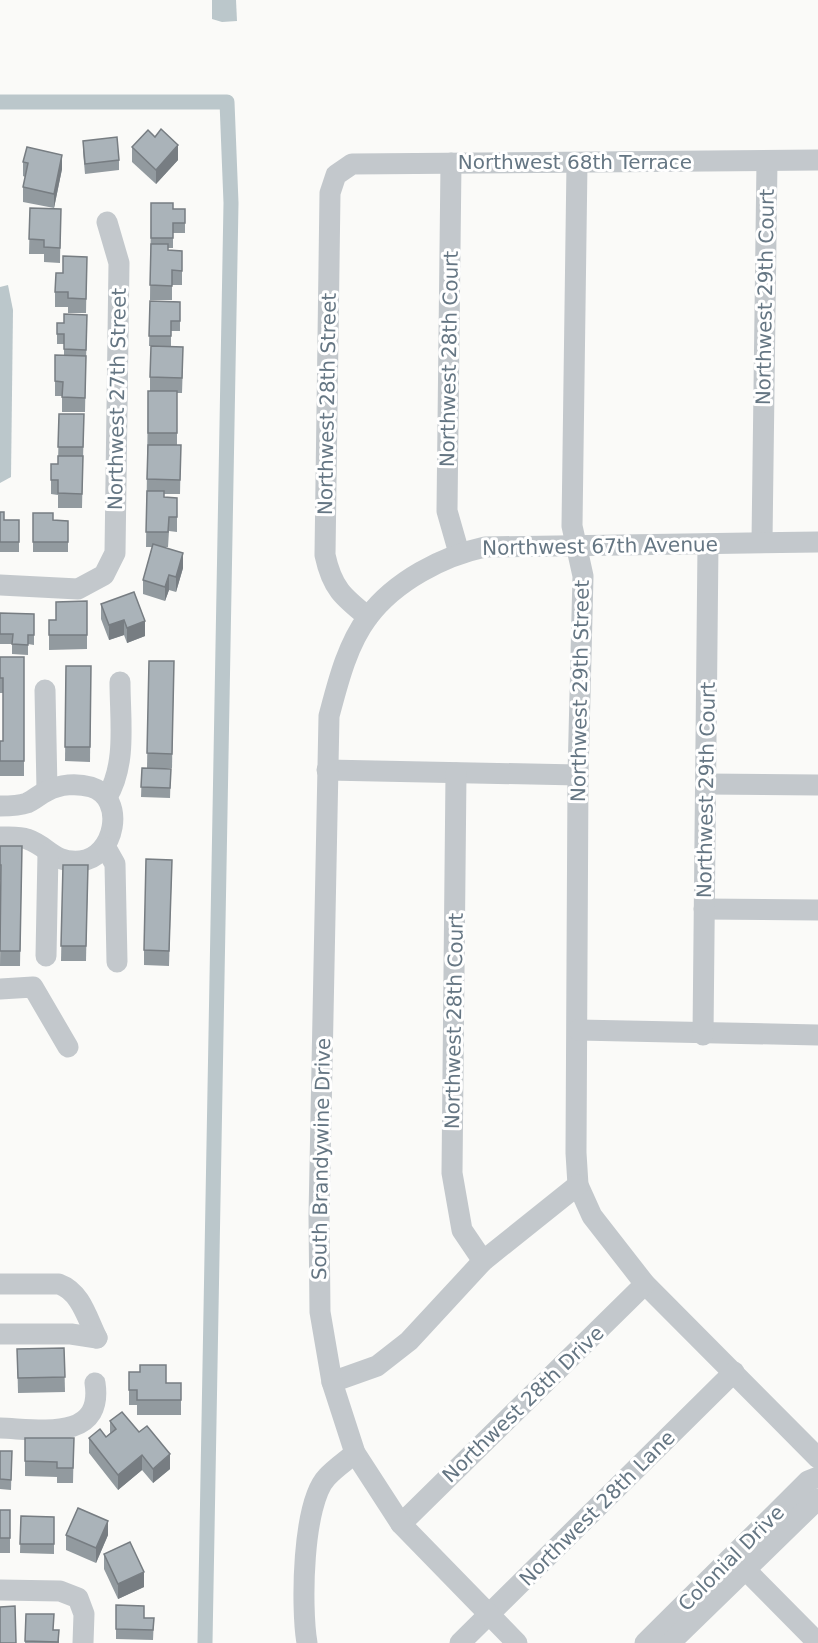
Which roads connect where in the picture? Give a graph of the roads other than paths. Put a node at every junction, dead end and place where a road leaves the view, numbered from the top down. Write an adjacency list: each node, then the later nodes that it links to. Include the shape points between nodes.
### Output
1 (818, 160): 2 (street, Northwest 68th Terrace)
2 (767, 161): 4 (street, Northwest 68th Terrace); 7 (street, Northwest 29th Court)
3 (451, 163): 4 (street, Northwest 68th Terrace); 5 (street, Northwest 68th Terrace, via 352,164); 11 (street, Northwest 28th Court, via 447,511)
4 (577, 163): 9 (street, Northwest 29th Street, via 572,526)
5 (336, 175): 13 (street, Northwest 28th Street, via 330,193 326,555 330,578 343,597)
6 (107, 222): 12 (street, Northwest 27th Street, via 119,262 115,553 104,575 78,589)
7 (762, 541): 8 (street, Northwest 67th Avenue); 10 (street, Northwest 67th Avenue)
8 (818, 542)
9 (576, 544): 10 (street, Northwest 67th Avenue); 11 (street, Northwest 67th Avenue, via 485,547); 18 (street, Northwest 29th Street, via 583,576)
10 (708, 544): 19 (street, Northwest 29th Court)
11 (459, 553): 13 (street, Northwest 67th Avenue, via 392,593)
12 (0, 585)
13 (368, 617): 16 (street, South Brandywine Drive, via 343,666 332,706)
14 (120, 682): 22 (street, via 119,768)
15 (45, 690): 21 (street)
16 (327, 770): 17 (street); 42 (street, South Brandywine Drive, via 318,1216 320,1312)
17 (456, 773): 18 (street); 37 (street, Northwest 28th Court, via 452,1173 462,1230)
18 (578, 775): 32 (street, Northwest 29th Street)
19 (706, 784): 20 (street); 27 (street, Northwest 29th Court)
20 (818, 785)
21 (47, 790): 22 (street, via 79,784 94,787); 23 (street, via 28,803)
22 (107, 797): 25 (street, via 112,825)
23 (0, 806)
24 (0, 837): 26 (street, via 26,838)
25 (106, 848): 26 (street, via 98,856 83,861 66,861); 30 (street, via 115,864)
26 (48, 853): 29 (street)
27 (704, 909): 28 (street); 33 (street, Northwest 29th Court)
28 (818, 910)
29 (46, 956)
30 (117, 962)
31 (0, 989): 35 (street, via 33,987)
32 (578, 1030): 33 (street); 36 (street, Northwest 29th Street)
33 (703, 1035): 34 (street)
34 (818, 1035)
35 (68, 1047)
36 (578, 1185): 37 (street); 39 (street, via 592,1216)
37 (483, 1261): 42 (street, via 409,1341 377,1365)
38 (0, 1284): 40 (street, via 68,1287 97,1338)
39 (645, 1284): 41 (street); 49 (street, Northwest 28th Drive)
40 (0, 1334)
41 (734, 1372): 46 (street); 52 (street, Northwest 28th Lane)
42 (332, 1382): 45 (street, South Brandywine Drive)
43 (95, 1383): 44 (street, via 90,1413 81,1425 69,1429)
44 (0, 1428)
45 (355, 1454): 49 (street, South Brandywine Drive); 54 (street, via 326,1478 312,1506 306,1538)
46 (818, 1458)
47 (818, 1477): 50 (street, Colonial Drive, via 808,1481)
48 (818, 1499): 50 (street, Colonial Drive)
49 (401, 1524): 52 (street, South Brandywine Drive)
50 (738, 1563): 57 (street, Colonial Drive); 58 (street, Colonial Drive); 59 (street)
51 (0, 1590): 53 (street, via 60,1591 78,1598 84,1614)
52 (489, 1615): 55 (street, Northwest 28th Lane); 56 (street, South Brandywine Drive)
53 (83, 1643)
54 (307, 1643)
55 (460, 1643)
56 (517, 1643)
57 (645, 1643)
58 (670, 1643)
59 (818, 1643)

